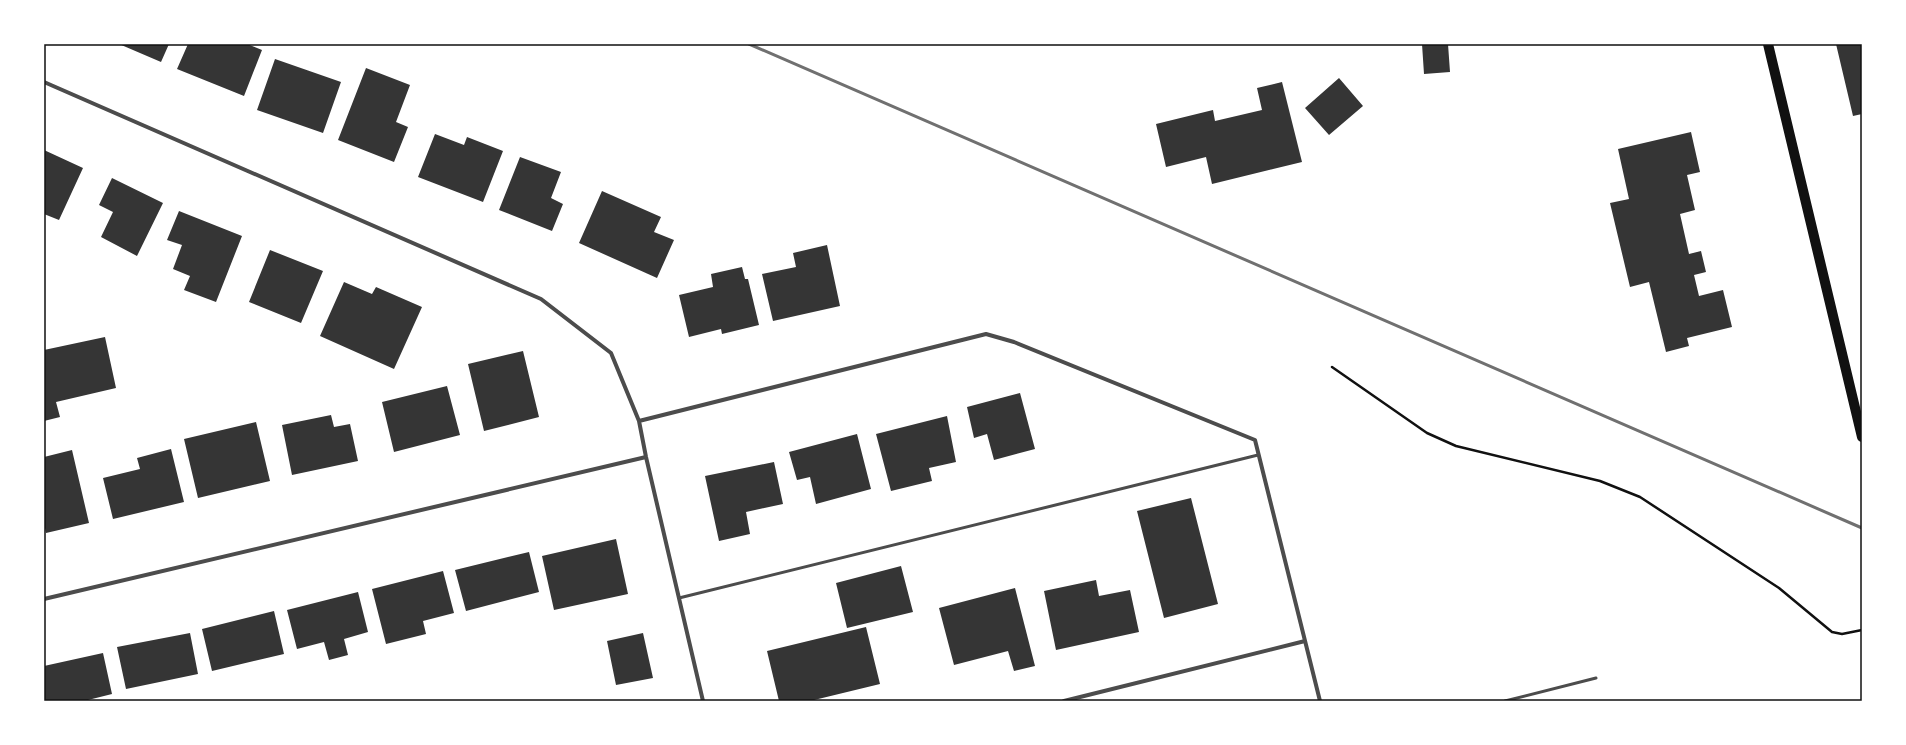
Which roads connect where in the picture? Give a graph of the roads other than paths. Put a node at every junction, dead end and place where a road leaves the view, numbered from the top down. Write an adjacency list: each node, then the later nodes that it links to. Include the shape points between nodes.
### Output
1 (1768, 44): 4 (main road)
2 (44, 82): 3 (street, via 542,299 611,353)
3 (639, 421): 5 (street, via 986,334 1014,342 1255,440); 6 (street)
4 (1861, 430)
5 (1258, 455): 7 (lane); 9 (street)
6 (646, 457): 7 (street); 8 (street)
7 (679, 598): 11 (street)
8 (44, 599)
9 (1305, 641): 12 (street); 13 (street)
10 (1596, 678): 14 (lane)
11 (703, 701)
12 (1064, 701)
13 (1320, 701)
14 (1505, 701)

